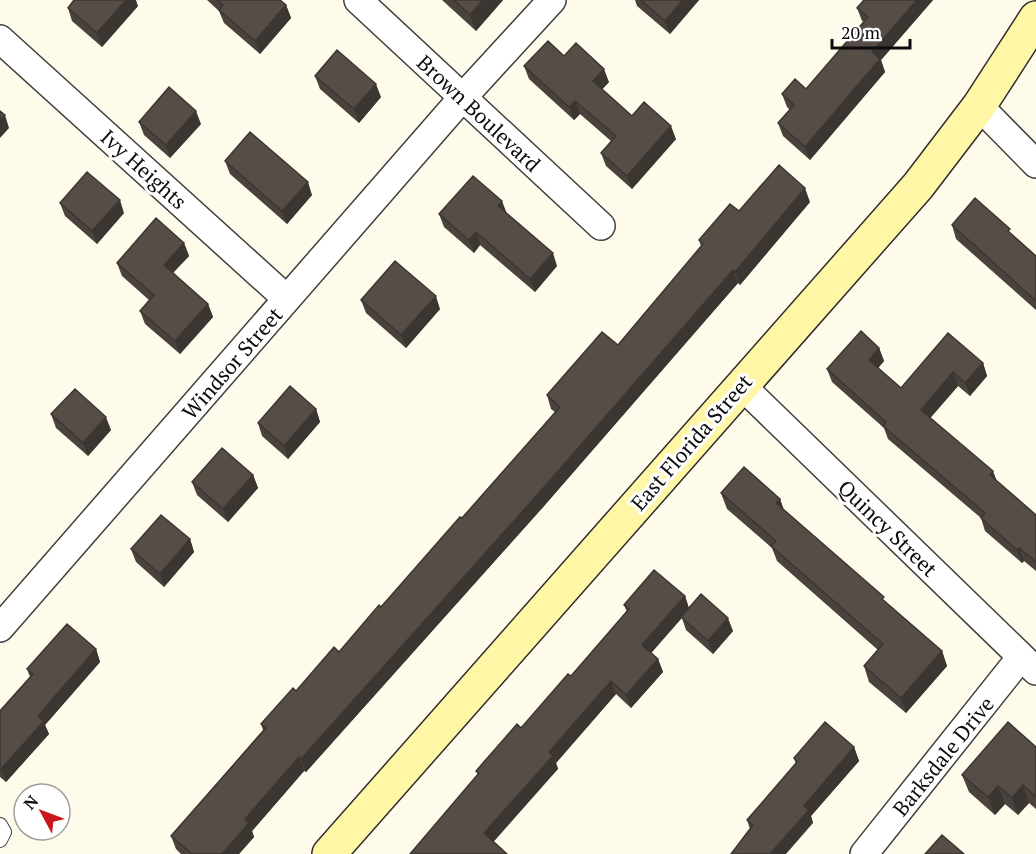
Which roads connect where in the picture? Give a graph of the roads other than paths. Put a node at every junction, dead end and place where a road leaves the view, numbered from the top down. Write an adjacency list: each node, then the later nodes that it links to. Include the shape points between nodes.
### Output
1 (358, 0): 5 (street, Brown Boulevard)
2 (552, 0): 5 (street, Windsor Street)
3 (1036, 18): 6 (main road, East Florida Street)
4 (0, 39): 9 (street, Ivy Heights)
5 (463, 97): 8 (street, Brown Boulevard); 9 (street, Windsor Street)
6 (980, 106): 7 (street); 10 (main road, East Florida Street, via 918,186)
7 (1036, 164)
8 (600, 226)
9 (287, 299): 11 (street, Windsor Street)
10 (741, 385): 12 (street, Quincy Street); 15 (main road, East Florida Street)
11 (0, 628)
12 (1029, 664): 16 (street, Barksdale Drive)
13 (0, 825): 14 (lane, via 4,832)
14 (0, 840)
15 (329, 854)
16 (864, 854)

